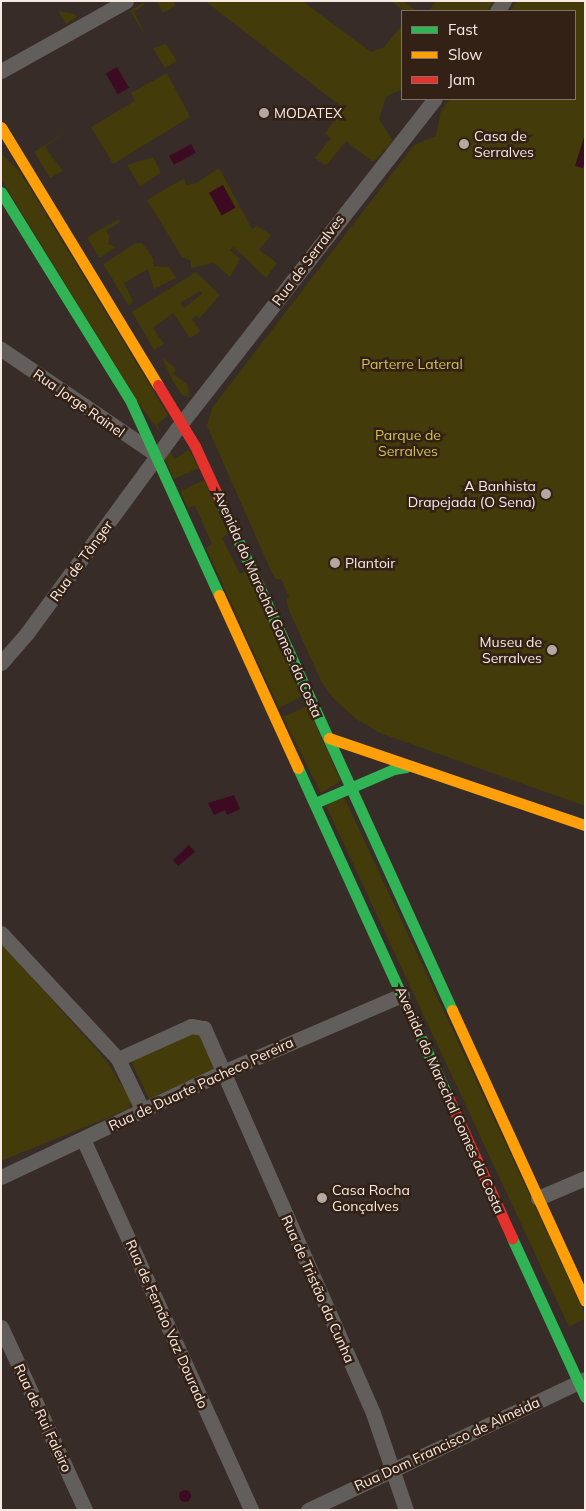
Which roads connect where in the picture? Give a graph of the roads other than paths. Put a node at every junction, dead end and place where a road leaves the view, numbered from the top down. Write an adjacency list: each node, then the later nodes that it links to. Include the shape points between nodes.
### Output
1 (126, 1): 2 (street)
2 (1, 71)
3 (434, 100): 7 (street, Rua de Serralves)
4 (1, 128): 7 (main road, Avenida do Marechal Gomes da Costa)
5 (1, 192): 8 (main road, Avenida do Marechal Gomes da Costa, via 132,402)
6 (1, 349): 8 (street, Rua Jorge Rainel)
7 (182, 423): 8 (street); 10 (main road, Avenida do Marechal Gomes da Costa, via 210,476)
8 (157, 455): 9 (street, Rua de Tânger, via 27,633); 13 (main road, Avenida do Marechal Gomes da Costa)
9 (1, 663)
10 (329, 738): 11 (main road); 12 (main road, Avenida do Marechal Gomes da Costa)
11 (406, 767): 12 (main road, via 394,768); 14 (main road)
12 (351, 787): 13 (main road); 23 (main road, Avenida do Marechal Gomes da Costa)
13 (315, 803): 16 (main road, Avenida do Marechal Gomes da Costa)
14 (585, 825)
15 (1, 933): 17 (street)
16 (402, 995): 18 (street, Rua de Duarte Pacheco Pereira); 26 (main road, Avenida do Marechal Gomes da Costa)
17 (118, 1059): 18 (street, Rua de Tristão da Cunha, via 198,1024 204,1028); 19 (street)
18 (223, 1072): 19 (street, Rua de Duarte Pacheco Pereira); 28 (street, Rua de Tristão da Cunha, via 373,1413)
19 (142, 1108): 20 (street, Rua de Duarte Pacheco Pereira)
20 (83, 1139): 21 (street, Rua de Duarte Pacheco Pereira); 30 (street, Rua de Fernão Vaz Dourado)
21 (1, 1177)
22 (585, 1178): 23 (street)
23 (538, 1198): 24 (main road, Avenida do Marechal Gomes da Costa)
24 (585, 1301)
25 (1, 1327): 29 (street, Rua de Rui Faleiro)
26 (582, 1380): 27 (main road, Avenida do Marechal Gomes da Costa); 28 (street, Rua Dom Francisco de Almeida)
27 (585, 1397)
28 (394, 1468): 31 (street, Rua Dom Francisco de Almeida); 32 (street, Rua de Tristão da Cunha)
29 (85, 1510)
30 (251, 1510)
31 (308, 1510)
32 (406, 1510)

